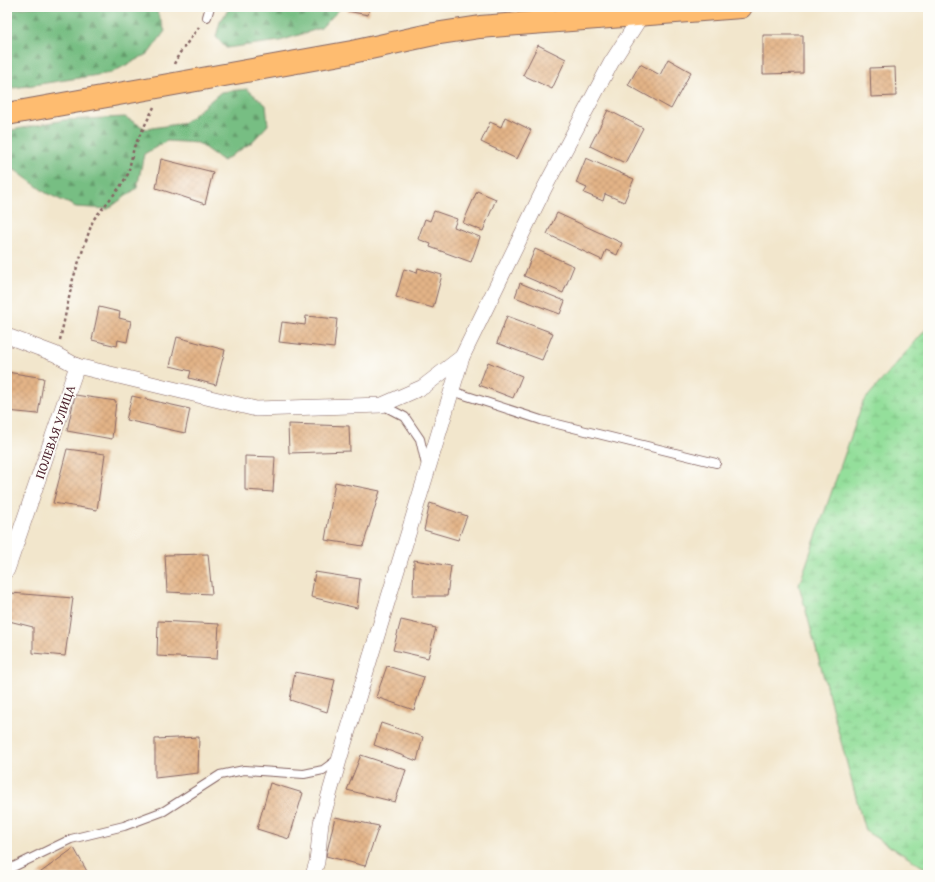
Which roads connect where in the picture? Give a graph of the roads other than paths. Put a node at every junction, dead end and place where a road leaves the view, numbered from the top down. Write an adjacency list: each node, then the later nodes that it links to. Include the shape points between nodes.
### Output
1 (210, 7): 4 (lane)
2 (741, 7): 3 (main road)
3 (644, 12): 5 (main road, via 480,27); 7 (street, via 612,63 545,187)
4 (207, 17)
5 (7, 114)
6 (7, 336): 8 (street, via 55,354)
7 (462, 357): 9 (street); 10 (street, via 423,387)
8 (78, 366): 10 (street, via 256,409); 13 (street, ПОЛЕВАЯ УЛИЦА)
9 (452, 391): 11 (lane, via 541,420); 12 (street)
10 (382, 405): 12 (lane, via 406,417 420,439)
11 (716, 463)
12 (428, 471): 14 (street)
13 (7, 570)
14 (340, 757): 15 (lane, via 323,770 304,774 244,770 220,775 164,811 124,826 71,839); 16 (street, via 322,823)
15 (7, 870)
16 (313, 875)

